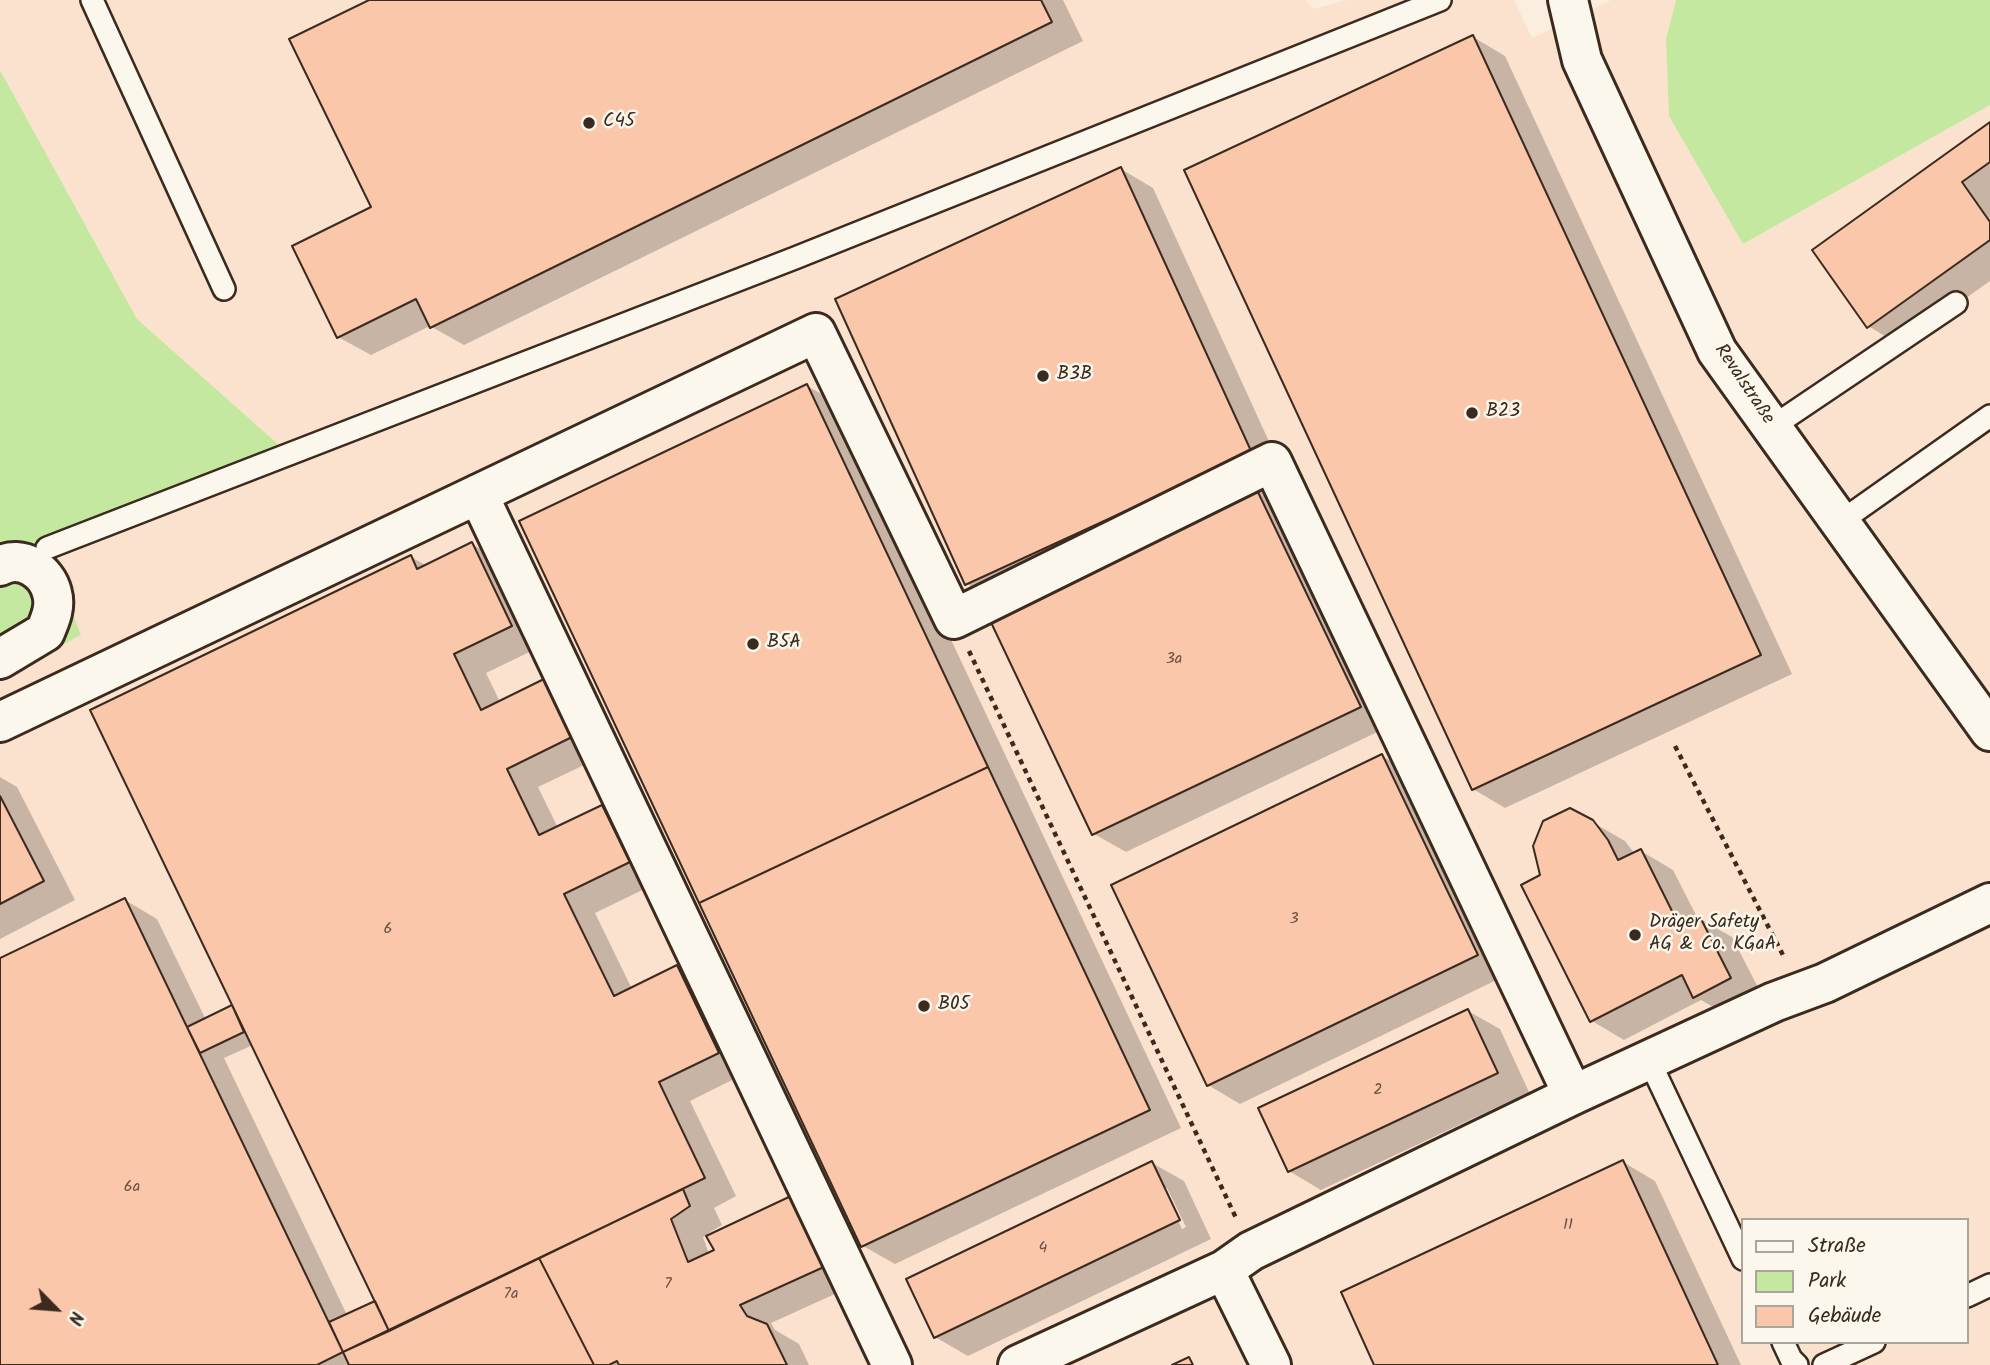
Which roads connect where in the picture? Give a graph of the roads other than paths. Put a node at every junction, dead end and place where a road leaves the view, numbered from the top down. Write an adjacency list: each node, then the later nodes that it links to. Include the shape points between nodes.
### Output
1 (92, 0): 4 (lane)
2 (1440, 0): 10 (lane, via 795,258)
3 (1568, 0): 7 (street, Revalstraße, via 1582,60 1717,351)
4 (223, 289)
5 (1956, 303): 7 (lane)
6 (1990, 416): 9 (lane)
7 (1772, 427): 9 (street, Revalstraße)
8 (478, 494): 13 (street); 17 (street, via 816,333 954,619 1272,462); 24 (street)
9 (1840, 522): 14 (street, Revalstraße)
10 (47, 548)
11 (0, 566): 12 (street, via 6,562 29,564 43,575 52,593 53,609 46,632)
12 (0, 659)
13 (0, 722)
14 (1990, 731)
15 (1990, 903): 16 (street, via 1825,983)
16 (1649, 1060): 17 (street); 18 (lane)
17 (1573, 1096): 19 (street)
18 (1742, 1257)
19 (1238, 1261): 25 (street); 26 (street)
20 (1990, 1285): 21 (lane)
21 (1969, 1295)
22 (1784, 1344): 27 (lane)
23 (1870, 1344): 28 (lane)
24 (892, 1365)
25 (1018, 1365)
26 (1271, 1365)
27 (1797, 1365)
28 (1824, 1365)

